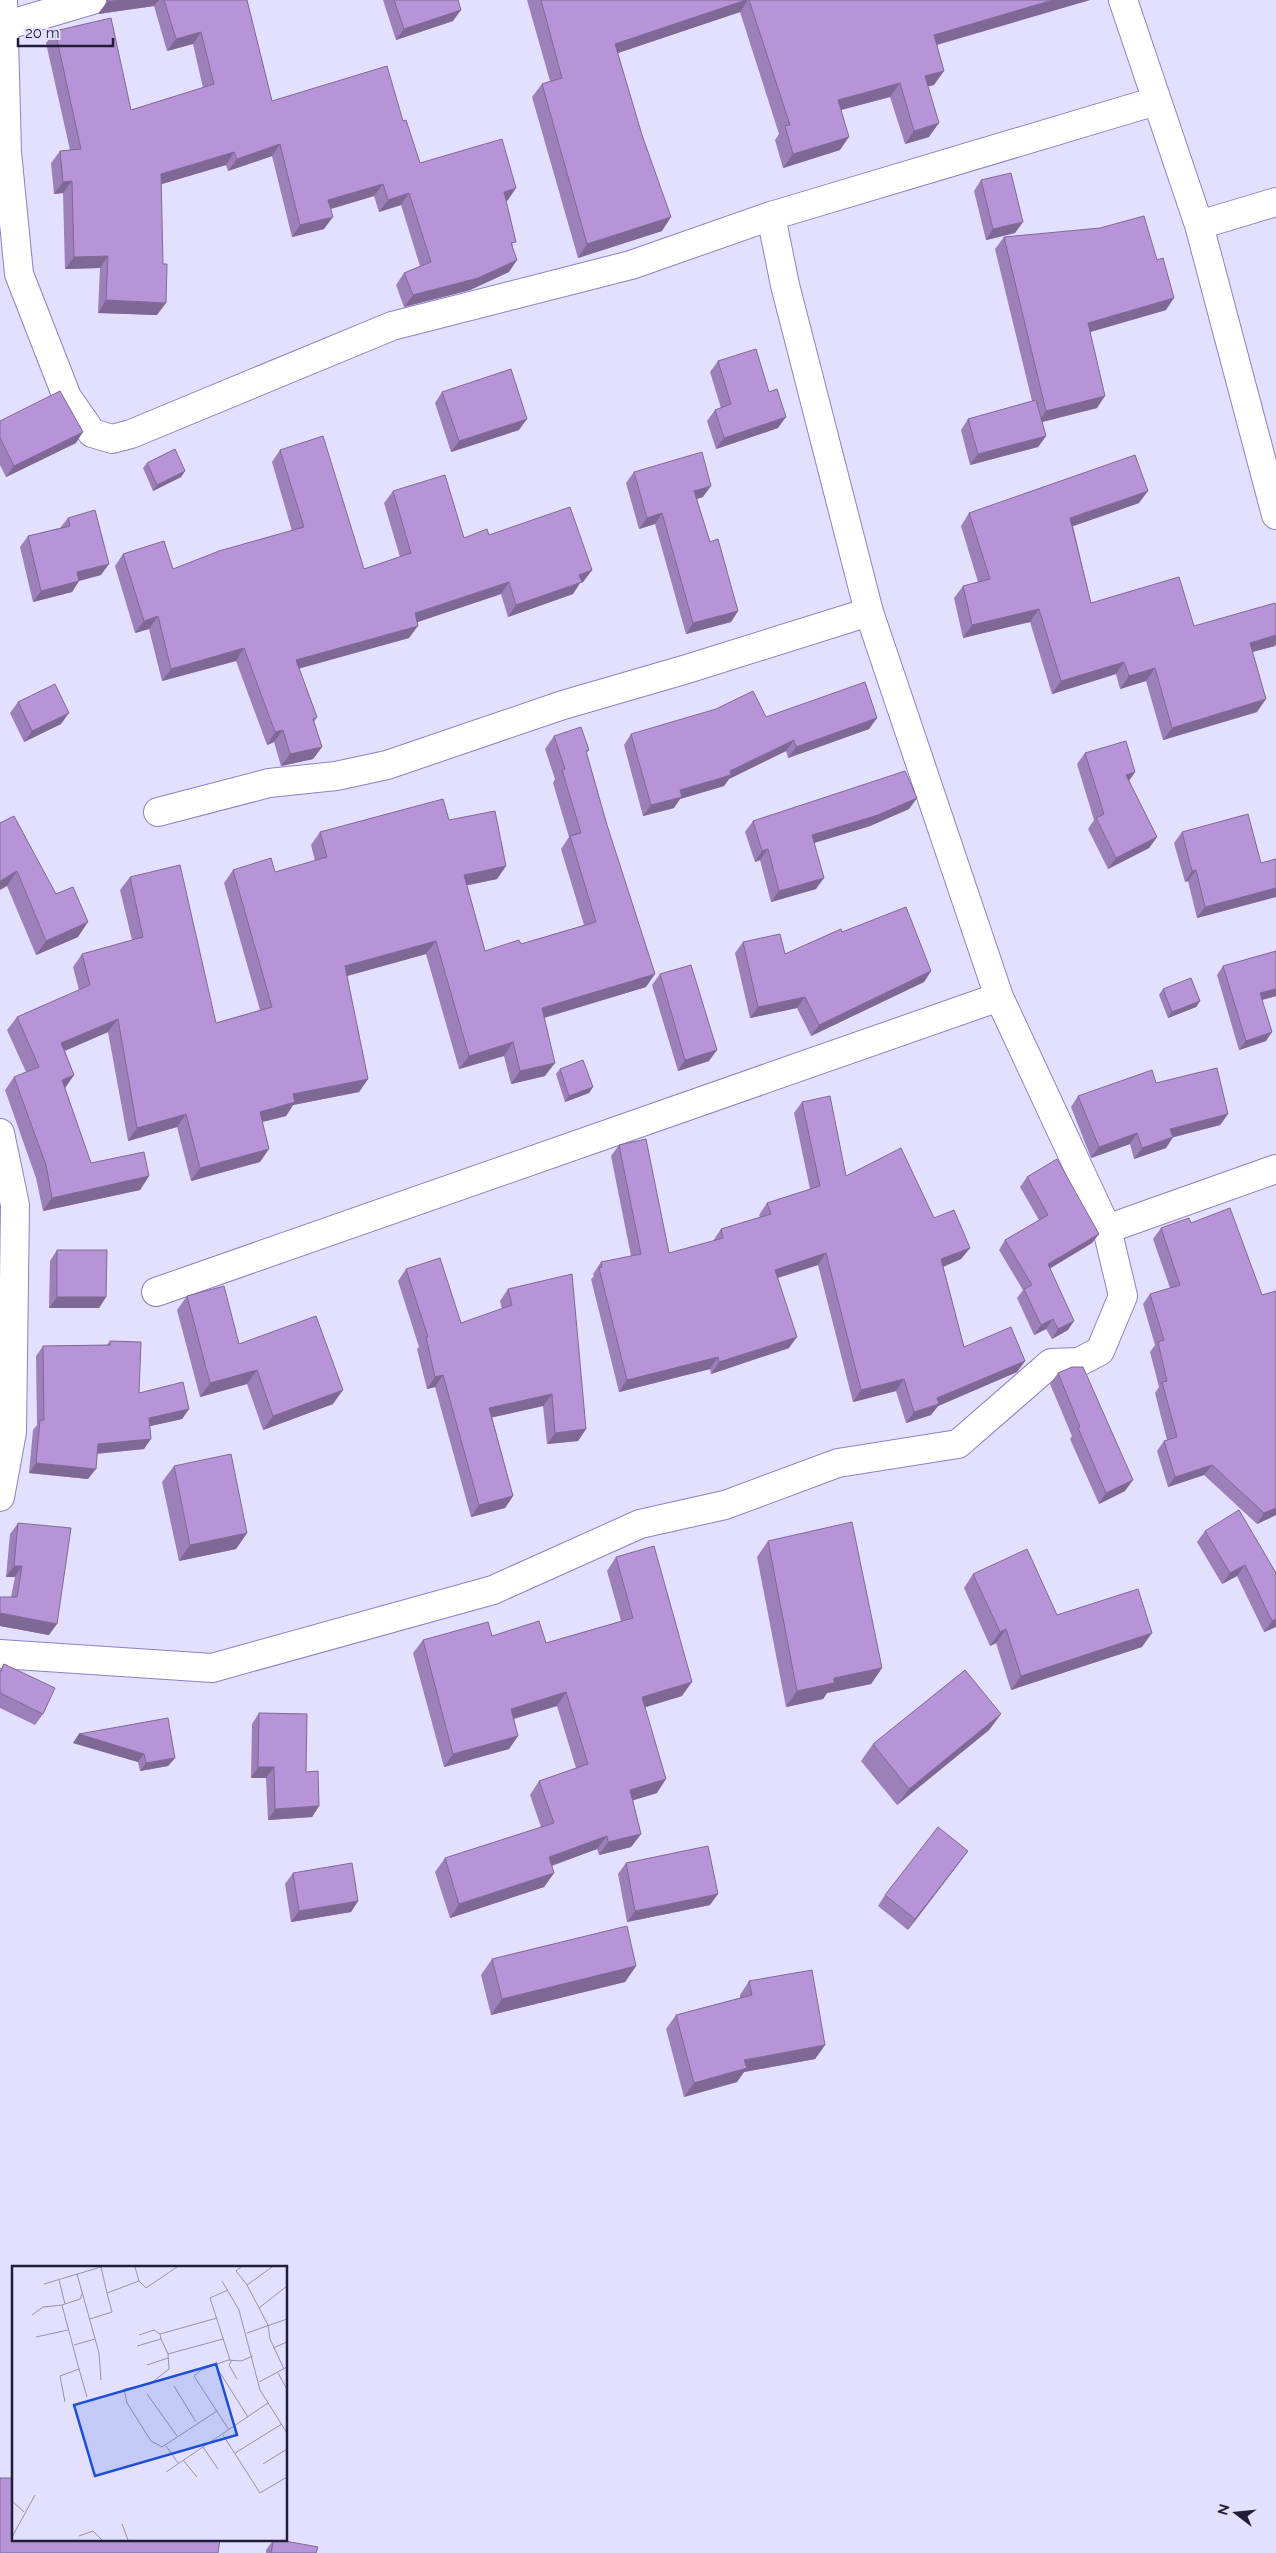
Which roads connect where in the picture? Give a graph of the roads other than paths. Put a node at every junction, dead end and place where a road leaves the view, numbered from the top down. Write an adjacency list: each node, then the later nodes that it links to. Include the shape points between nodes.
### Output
1 (92, 0): 3 (street)
2 (1123, 0): 4 (street)
3 (3, 13): 6 (street, via 7,152 19,274 67,397 92,433 112,439 392,326 631,265)
4 (1156, 101): 6 (street); 7 (street)
5 (1276, 202): 7 (street)
6 (771, 216): 9 (street, via 785,285)
7 (1199, 225): 8 (street)
8 (1276, 515)
9 (869, 612): 10 (street, via 563,705 387,765 336,776 269,784); 11 (street)
10 (158, 812)
11 (1000, 997): 14 (street); 15 (street)
12 (0, 1134): 16 (street, via 15,1205 12,1432)
13 (1276, 1169): 14 (street)
14 (1107, 1228): 17 (street, via 1123,1296 1100,1351 1079,1362 1051,1363 958,1444 838,1463 724,1505 640,1524 493,1590 212,1668)
15 (156, 1292)
16 (0, 1497)
17 (0, 1654)

